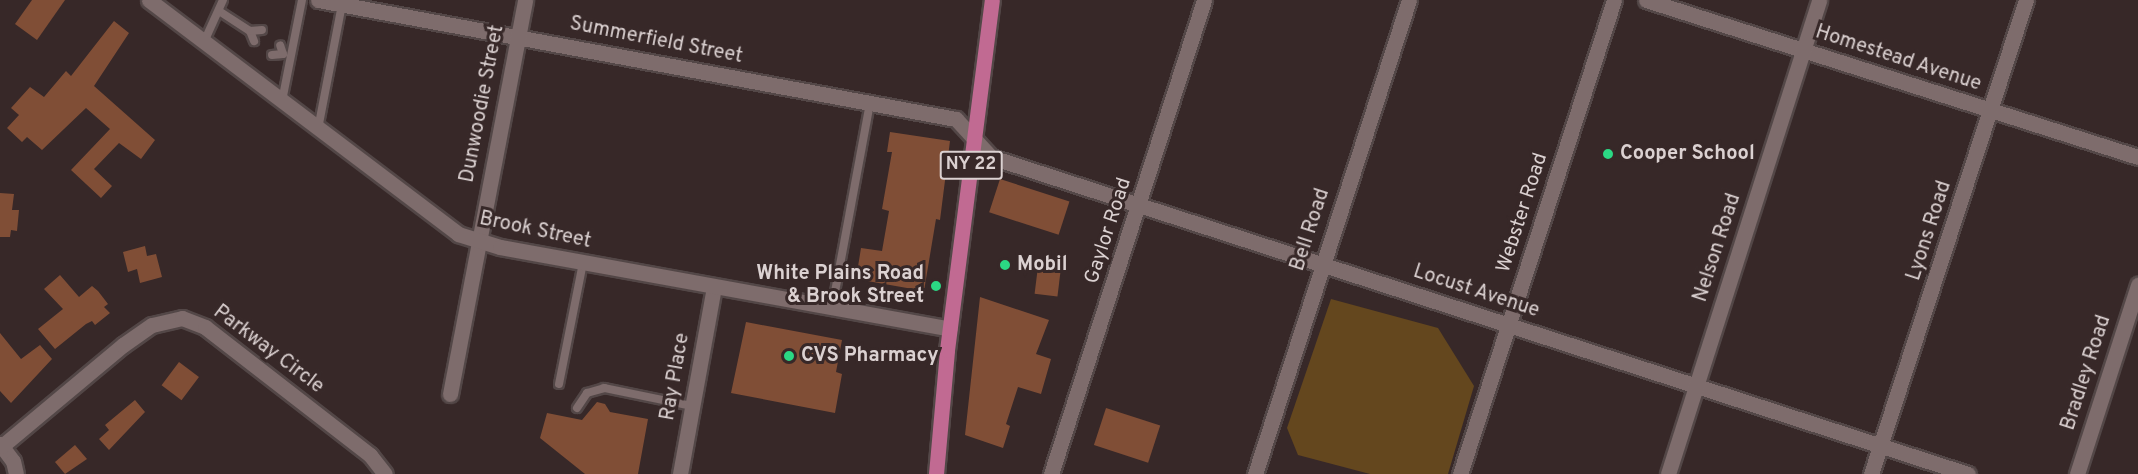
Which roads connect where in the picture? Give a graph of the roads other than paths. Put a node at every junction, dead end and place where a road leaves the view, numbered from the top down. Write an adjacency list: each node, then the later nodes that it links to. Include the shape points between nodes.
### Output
1 (150, 0): 19 (street, Brook Street)
2 (223, 0): 14 (lane)
3 (302, 0): 22 (lane)
4 (318, 0): 13 (street, Summerfield Street)
5 (525, 0): 17 (street, Dunwoodie Street)
6 (992, 0): 27 (main road, NY 22)
7 (1204, 0): 29 (street, Gaylor Road)
8 (1409, 0): 32 (street, Bell Road)
9 (1614, 0): 36 (street, Webster Road)
10 (1646, 0): 20 (street, Homestead Avenue)
11 (1820, 0): 20 (street, Nelson Road)
12 (2026, 0): 25 (street, Lyons Road)
13 (342, 4): 17 (street, Summerfield Street); 26 (lane)
14 (219, 11): 16 (lane); 19 (lane)
15 (262, 30): 16 (lane)
16 (250, 31): 18 (lane)
17 (518, 37): 24 (street, Summerfield Street); 30 (street, Dunwoodie Street)
18 (254, 41)
19 (204, 42): 23 (street, Brook Street)
20 (1803, 51): 25 (street, Homestead Avenue); 39 (street, Nelson Road)
21 (272, 55): 22 (lane, via 282,50)
22 (291, 60): 23 (lane)
23 (282, 102): 26 (street, Brook Street)
24 (870, 103): 27 (street, Summerfield Street, via 956,120); 35 (lane)
25 (1990, 110): 28 (street, Homestead Avenue); 44 (street, Lyons Road)
26 (318, 129): 30 (street, Brook Street, via 442,225)
27 (975, 143): 29 (street, Locust Avenue, via 991,157); 37 (main road, NY 22)
28 (2138, 157)
29 (1140, 206): 32 (street, Locust Avenue); 49 (street, Gaylor Road)
30 (478, 242): 31 (street, Brook Street); 40 (street, Dunwoodie Street)
31 (583, 262): 34 (street, Brook Street); 38 (lane)
32 (1322, 264): 36 (street, Locust Avenue); 50 (street, Bell Road)
33 (2138, 285): 55 (street, Bradley Road)
34 (714, 287): 35 (street, Brook Street); 41 (street, Ray Place)
35 (832, 308): 37 (street, Brook Street)
36 (1508, 325): 39 (street, Locust Avenue); 51 (street, Webster Road)
37 (950, 329): 48 (main road, NY 22)
38 (559, 384)
39 (1696, 386): 44 (street, Locust Avenue); 52 (street, Nelson Road)
40 (450, 394)
41 (692, 406): 42 (lane, via 604,388 587,393); 47 (street, Ray Place)
42 (577, 408)
43 (1, 445): 45 (street, via 13,461); 46 (street, Parkway Circle, via 123,345 152,325 182,318 205,327 370,455)
44 (1880, 445): 53 (street, Lyons Road); 54 (street, Locust Avenue)
45 (16, 474)
46 (385, 474)
47 (680, 474)
48 (936, 474)
49 (1051, 474)
50 (1256, 474)
51 (1460, 474)
52 (1668, 474)
53 (1871, 474)
54 (1968, 474)
55 (2077, 474)

